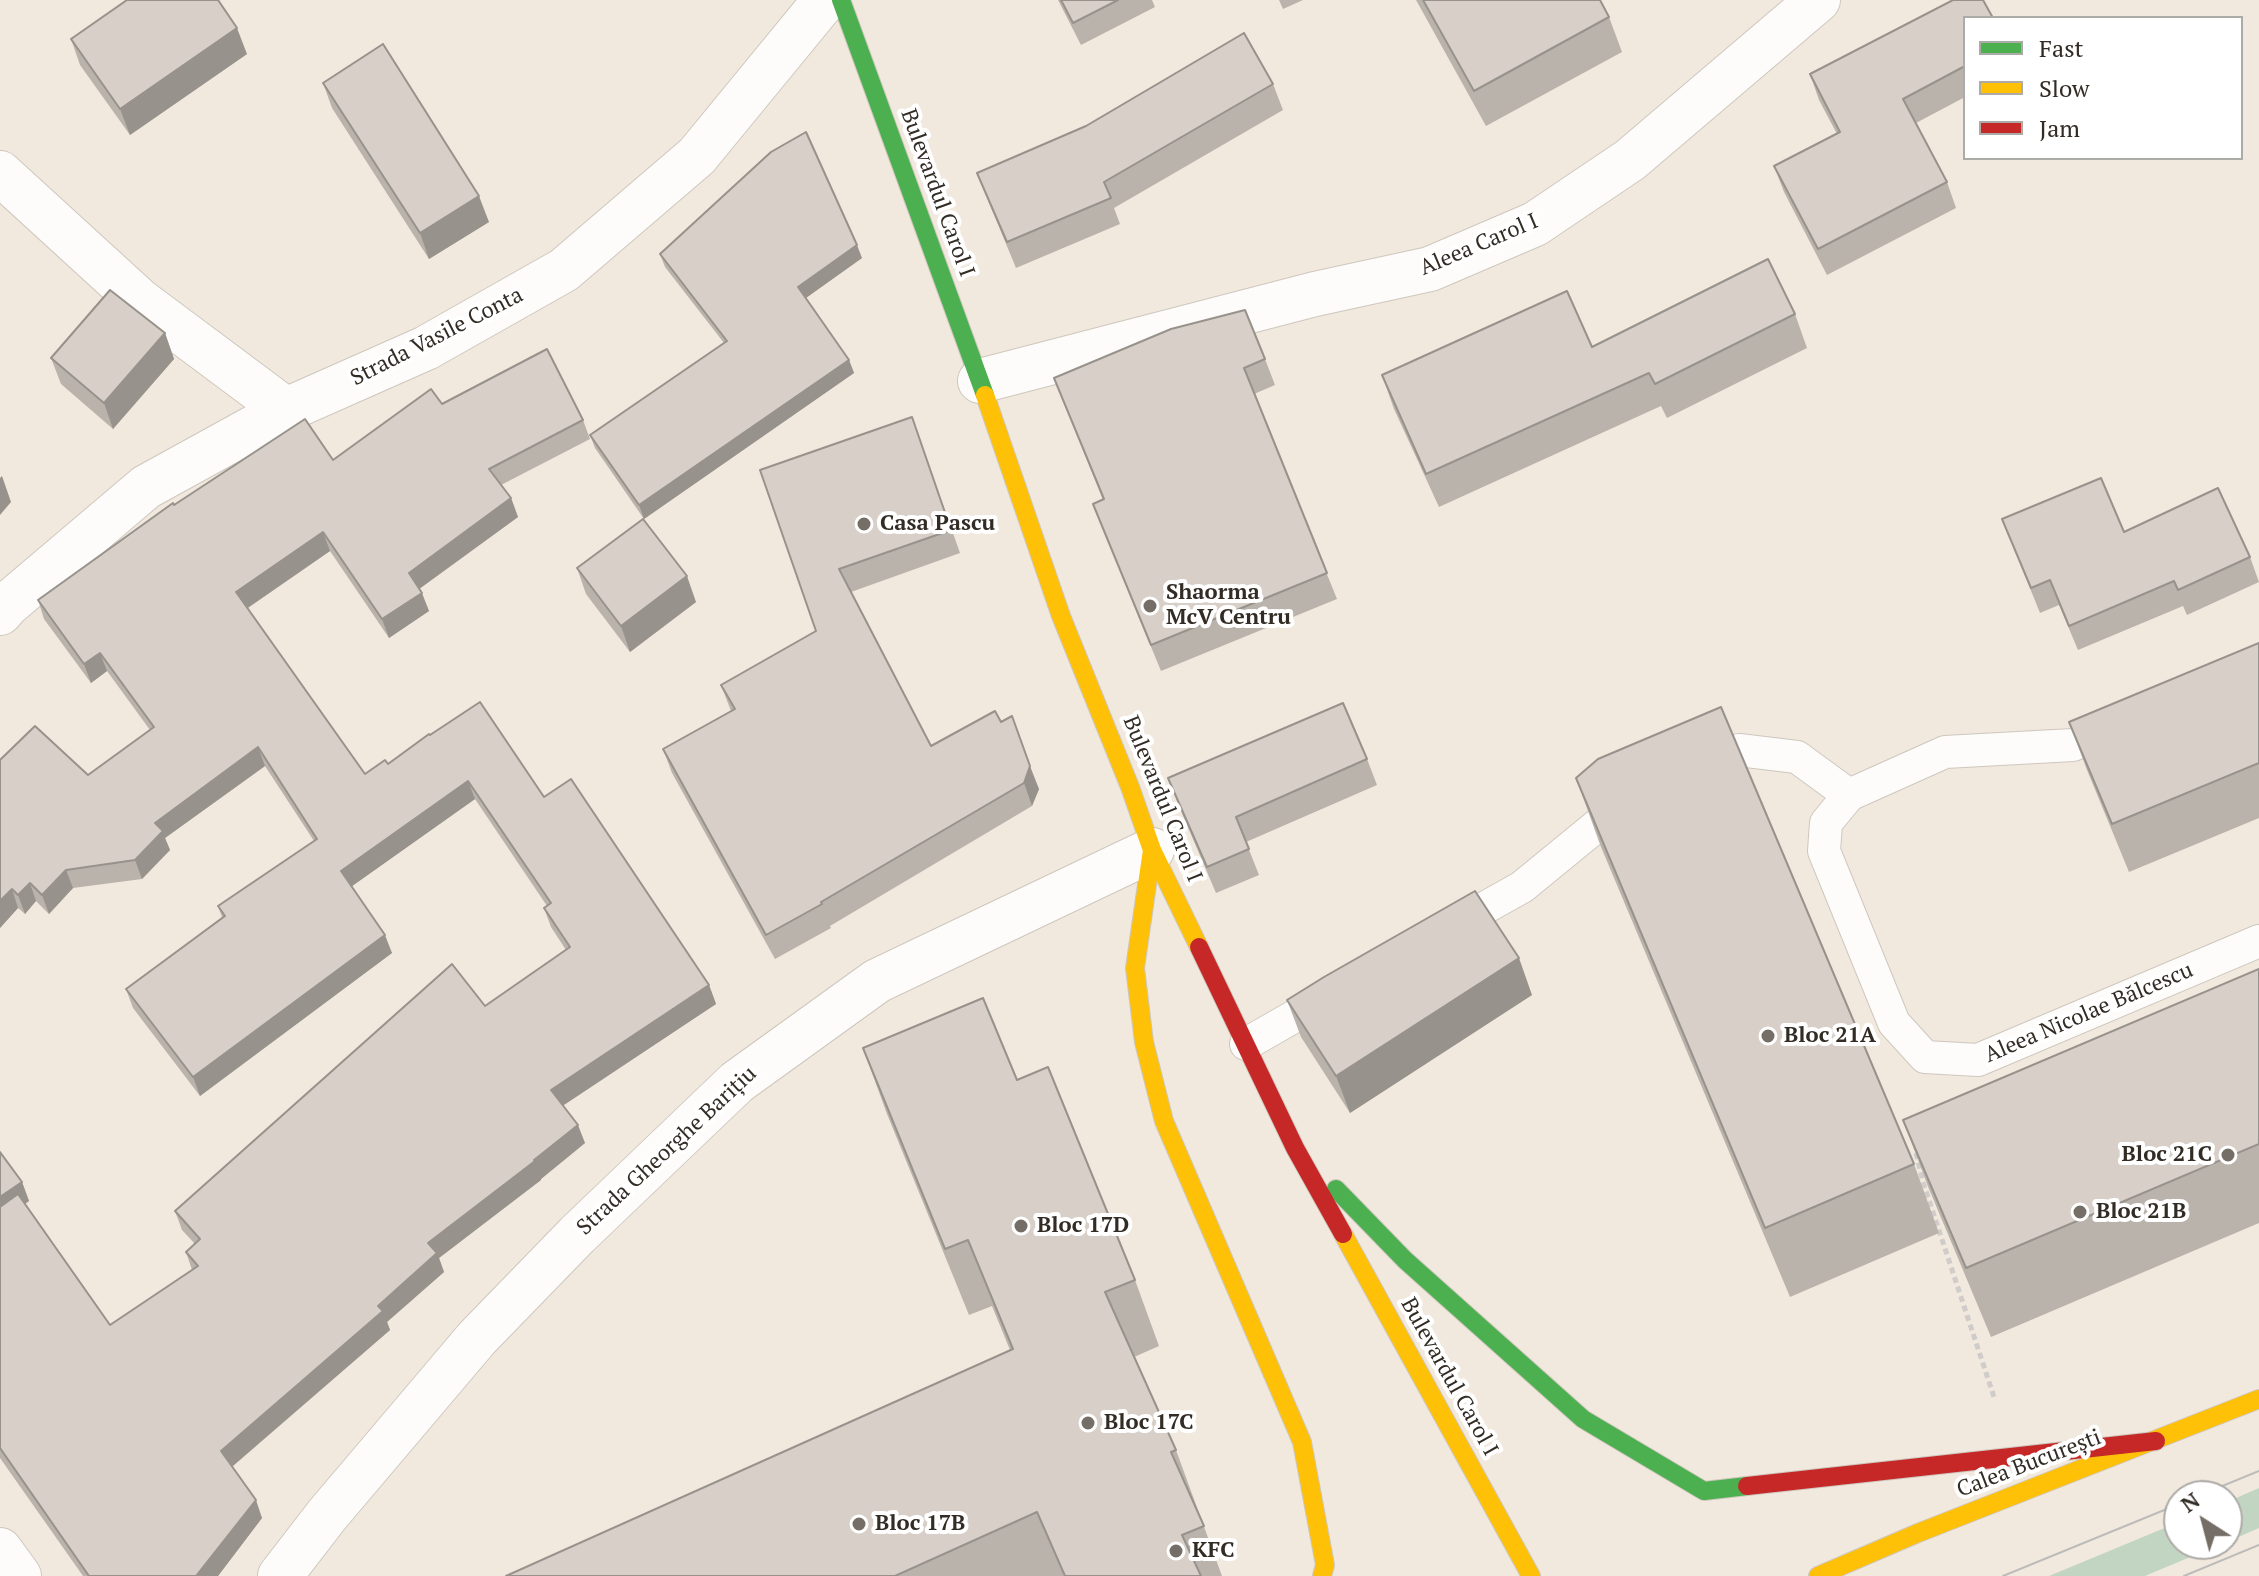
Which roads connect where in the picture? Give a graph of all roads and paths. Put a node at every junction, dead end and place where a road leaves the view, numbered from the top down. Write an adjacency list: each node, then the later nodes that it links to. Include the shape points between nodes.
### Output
1 (825, 0): 6 (street, Strada Vasile Conta, via 697,156 564,270 426,348)
2 (841, 0): 5 (main road, Bulevardul Carol I)
3 (1818, 0): 5 (street, Aleea Carol I, via 1630,160 1535,224 1430,269)
4 (0, 173): 6 (street, via 140,301)
5 (980, 381): 10 (main road, Bulevardul Carol I, via 1061,616)
6 (286, 410): 7 (street, Strada Vasile Conta, via 146,487)
7 (0, 613)
8 (2144, 715): 9 (lane, Aleea Nicolae Bălcescu, via 2073,745 1945,752)
9 (1849, 795): 11 (lane, Aleea Nicolae Bălcescu, via 1826,823 1824,851 1894,1023 1925,1057 1978,1060); 12 (lane, via 1797,757 1739,750 1625,802 1522,887)
10 (1152, 850): 14 (main road, Bulevardul Carol I); 22 (street, Strada Gheorghe Barițiu, via 877,981 737,1082 477,1338); 23 (main road, via 1135,968 1144,1042 1164,1121 1302,1442 1325,1565)
11 (2259, 941)
12 (1426, 942)
13 (1357, 981): 14 (lane)
14 (1246, 1044): 15 (main road, Bulevardul Carol I)
15 (1295, 1148): 19 (main road, via 1405,1260 1583,1419 1704,1491); 24 (main road, Bulevardul Carol I)
16 (1916, 1152): 17 (path)
17 (1994, 1397)
18 (2259, 1399): 19 (main road, Calea București)
19 (2156, 1441): 25 (main road, Calea București)
20 (0, 1550): 21 (street)
21 (19, 1576)
22 (280, 1576)
23 (1322, 1576)
24 (1531, 1576)
25 (1818, 1576)

